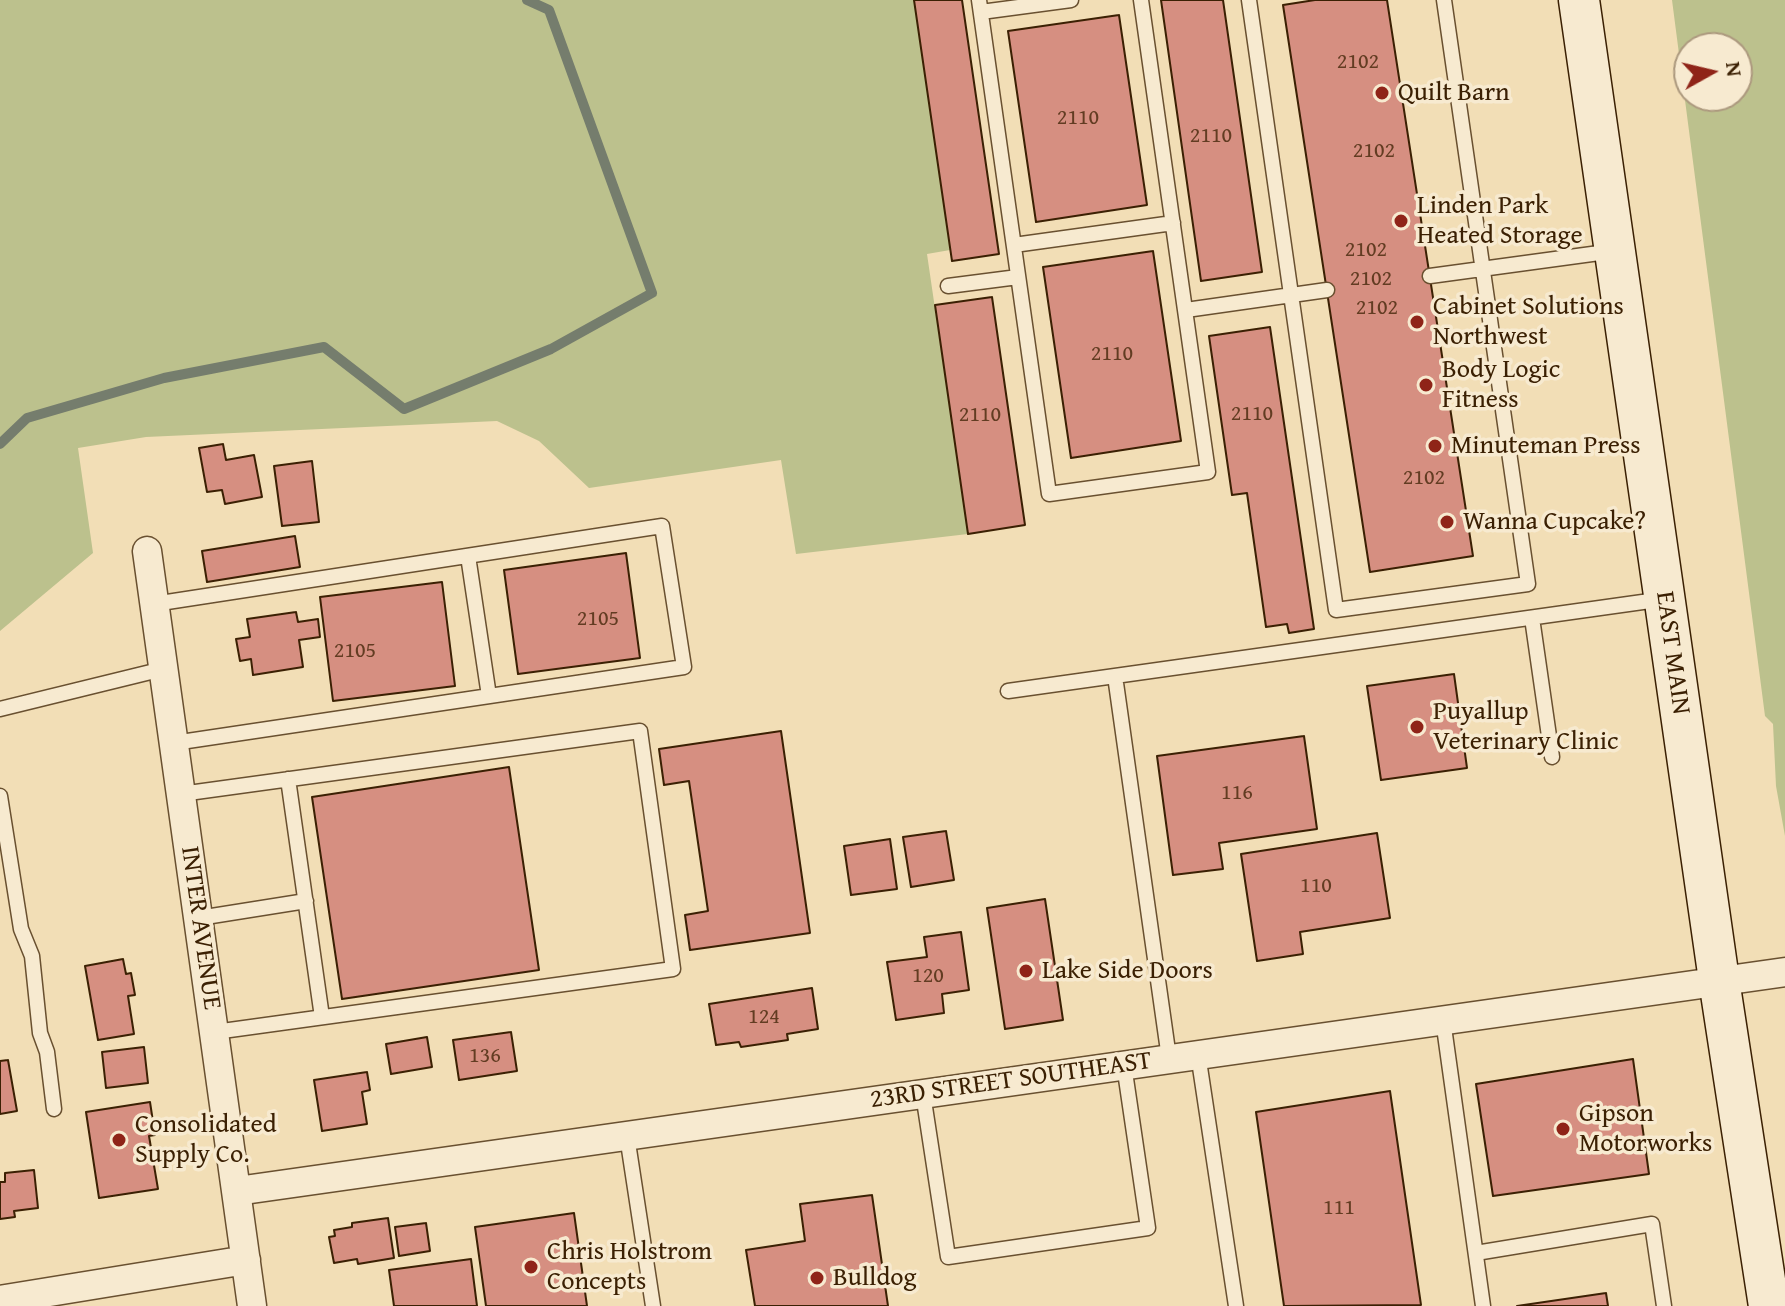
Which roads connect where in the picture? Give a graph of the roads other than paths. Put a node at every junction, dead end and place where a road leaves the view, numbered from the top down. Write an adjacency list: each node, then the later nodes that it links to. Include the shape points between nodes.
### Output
1 (1071, 0): 6 (lane)
2 (1141, 0): 7 (lane)
3 (1249, 0): 15 (lane)
4 (1444, 0): 10 (lane)
5 (1579, 0): 9 (main road, EAST MAIN)
6 (980, 6): 8 (lane)
7 (1173, 223): 8 (lane); 16 (lane)
8 (1014, 245): 12 (lane)
9 (1614, 251): 10 (lane); 19 (main road, EAST MAIN)
10 (1482, 269): 11 (lane); 15 (lane, via 1528,584 1336,610)
11 (1430, 276)
12 (1018, 277): 13 (lane); 16 (lane, via 1049,494 1208,472)
13 (948, 286)
14 (1327, 290): 15 (lane)
15 (1291, 295): 16 (lane)
16 (1186, 310)
17 (147, 551): 20 (street, INTER AVENUE)
18 (468, 556): 20 (lane); 25 (lane); 25 (lane, via 662,526 684,667)
19 (1664, 599): 21 (lane); 35 (main road, EAST MAIN)
20 (154, 604): 22 (street, INTER AVENUE)
21 (1532, 618): 23 (lane); 28 (lane)
22 (163, 669): 26 (lane); 27 (street, INTER AVENUE)
23 (1115, 676): 24 (lane); 40 (lane)
24 (1008, 691)
25 (489, 696): 27 (lane)
26 (0, 709)
27 (174, 743): 30 (street, INTER AVENUE)
28 (1552, 757)
29 (288, 779): 30 (lane); 32 (lane); 36 (lane, via 640,731 673,969)
30 (181, 794): 33 (street, INTER AVENUE)
31 (0, 796): 43 (lane, via 21,929 32,956)
32 (306, 901): 33 (lane); 36 (lane)
33 (199, 918): 38 (street, INTER AVENUE)
34 (1785, 972): 35 (street, 23RD STREET SOUTHEAST)
35 (1719, 980): 37 (street, 23RD STREET SOUTHEAST); 54 (main road, EAST MAIN)
36 (322, 1017): 38 (lane)
37 (1443, 1020): 39 (street, 23RD STREET SOUTHEAST); 46 (lane)
38 (215, 1032): 45 (street, INTER AVENUE)
39 (1198, 1054): 40 (street, 23RD STREET SOUTHEAST); 51 (lane)
40 (1169, 1058): 41 (street, 23RD STREET SOUTHEAST)
41 (1124, 1065): 42 (street, 23RD STREET SOUTHEAST); 42 (lane, via 1148,1228 963,1255 948,1257)
42 (923, 1094): 44 (street, 23RD STREET SOUTHEAST)
43 (54, 1109)
44 (627, 1136): 45 (street, 23RD STREET SOUTHEAST); 50 (lane)
45 (237, 1191): 47 (street, INTER AVENUE)
46 (1476, 1253): 52 (lane); 53 (lane, via 1652,1224)
47 (246, 1260): 48 (street); 49 (street, INTER AVENUE)
48 (0, 1300)
49 (252, 1306)
50 (653, 1306)
51 (1236, 1306)
52 (1483, 1306)
53 (1664, 1306)
54 (1769, 1306)

